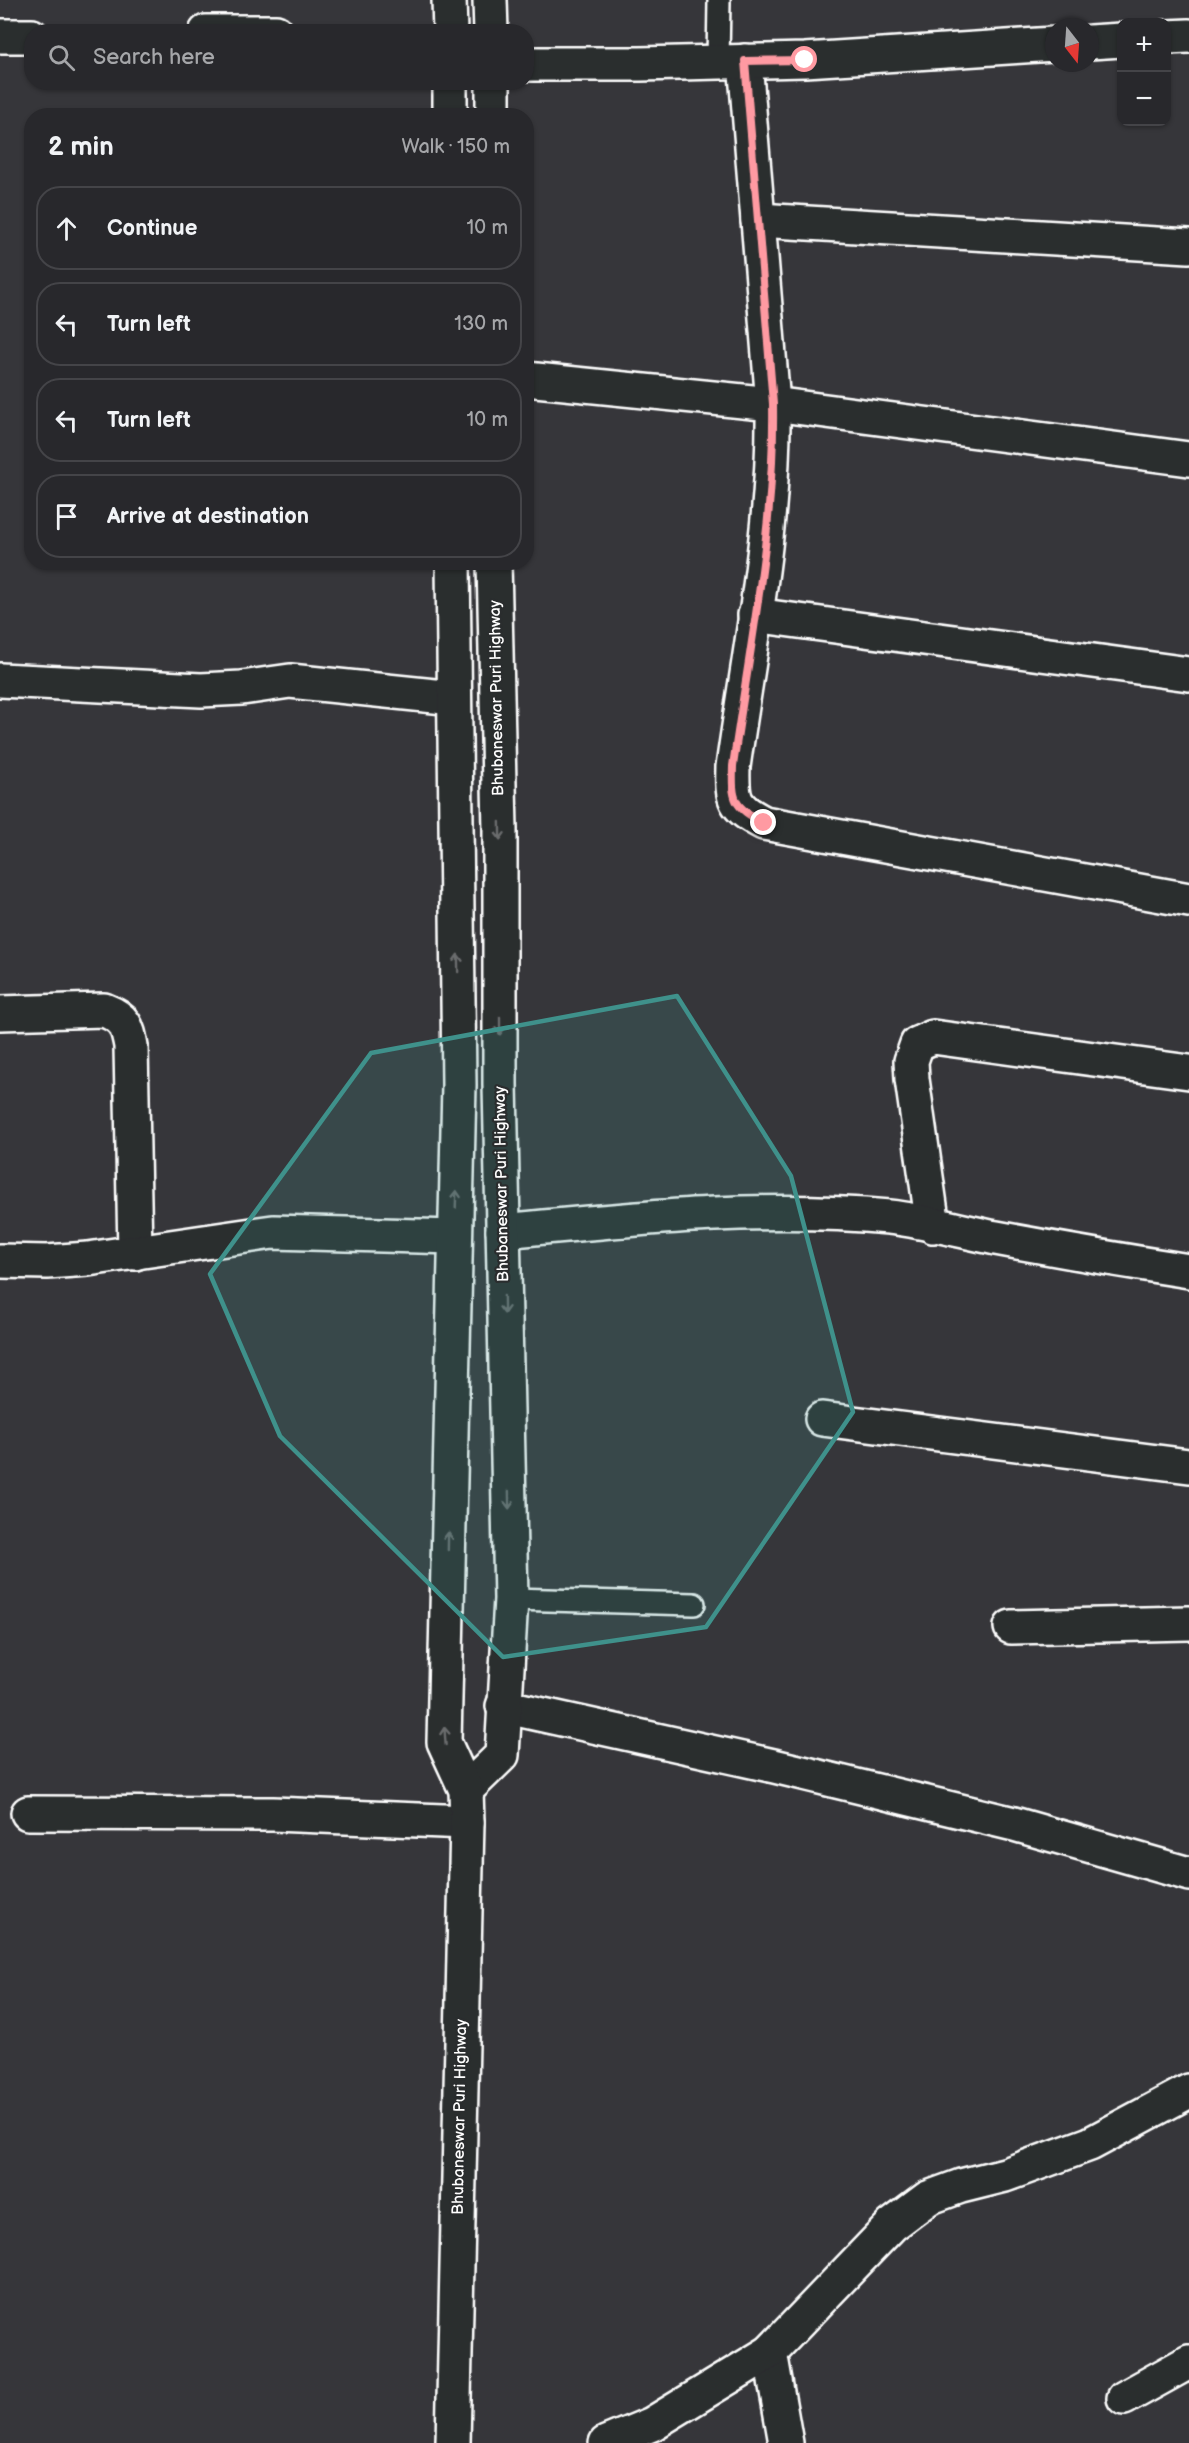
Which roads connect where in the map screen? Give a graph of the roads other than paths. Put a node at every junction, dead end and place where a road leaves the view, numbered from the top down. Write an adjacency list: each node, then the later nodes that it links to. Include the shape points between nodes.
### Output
1 (449, 0): 4 (main road)
2 (490, 0): 5 (main road)
3 (719, 0): 13 (lane)
4 (450, 24)
5 (491, 24)
6 (0, 36): 7 (main road)
7 (24, 36)
8 (1189, 36): 9 (main road)
9 (1171, 37)
10 (1117, 40): 11 (main road)
11 (1099, 41)
12 (1045, 45): 13 (main road)
13 (731, 62): 14 (main road); 19 (main road)
14 (534, 64)
15 (450, 90): 17 (main road)
16 (493, 90): 18 (main road)
17 (450, 108)
18 (493, 108)
19 (758, 220): 20 (main road); 22 (main road)
20 (1189, 246)
21 (534, 380): 22 (main road)
22 (773, 404): 23 (main road); 26 (main road, via 770,513)
23 (1189, 459)
24 (453, 570): 29 (main road, Bhubaneswar Puri Highway)
25 (494, 570): 34 (main road, Bhubaneswar Puri Highway, one-way to 34)
26 (755, 615): 27 (main road); 30 (main road, via 733,766 732,794 743,813 764,823)
27 (1189, 674)
28 (0, 680): 29 (main road, via 201,690 290,681)
29 (454, 698): 33 (main road, Bhubaneswar Puri Highway, one-way to 29)
30 (1189, 900)
31 (0, 1013): 38 (main road, via 104,1010 119,1015 128,1028)
32 (1189, 1072): 35 (main road, via 933,1037 917,1044 911,1061 912,1079)
33 (459, 1084): 34 (main road); 37 (main road, Bhubaneswar Puri Highway, one-way to 33)
34 (500, 1084): 36 (main road, Bhubaneswar Puri Highway)
35 (933, 1226): 36 (main road, via 825,1213 719,1214); 40 (main road)
36 (503, 1231): 43 (main road, Bhubaneswar Puri Highway, one-way to 43)
37 (455, 1237): 38 (main road, via 273,1232); 48 (main road, Bhubaneswar Puri Highway, one-way to 37, via 444,1742)
38 (135, 1253): 39 (main road, via 58,1261)
39 (0, 1261)
40 (1189, 1271)
41 (822, 1419): 42 (main road)
42 (1189, 1466)
43 (511, 1599): 44 (lane); 47 (main road, Bhubaneswar Puri Highway)
44 (694, 1604)
45 (1189, 1623): 46 (main road)
46 (1011, 1628)
47 (503, 1707): 48 (main road, Bhubaneswar Puri Highway, via 502,1755); 50 (main road, via 1002,1821)
48 (466, 1806): 49 (main road, via 273,1814); 55 (main road, Bhubaneswar Puri Highway)
49 (28, 1813)
50 (1189, 1874)
51 (1189, 2091): 52 (main road, via 1090,2144 928,2198 892,2225)
52 (770, 2352): 56 (main road, via 652,2424); 57 (main road)
53 (1189, 2362): 54 (main road)
54 (1124, 2398)
55 (453, 2443)
56 (606, 2443)
57 (786, 2443)

